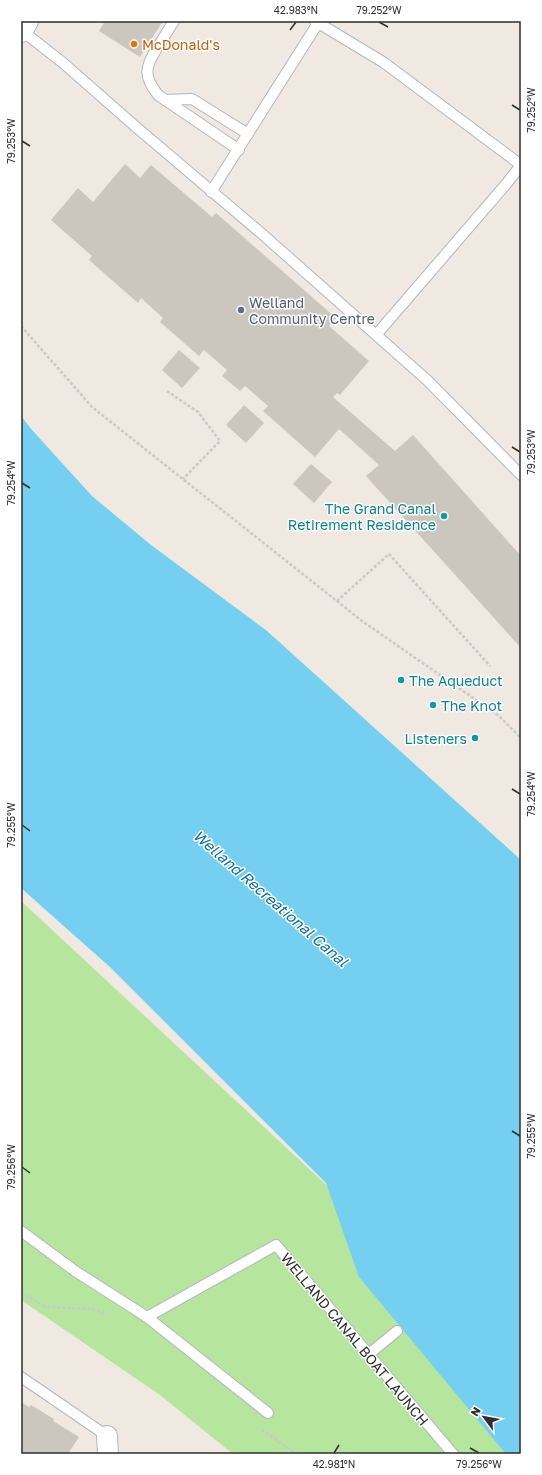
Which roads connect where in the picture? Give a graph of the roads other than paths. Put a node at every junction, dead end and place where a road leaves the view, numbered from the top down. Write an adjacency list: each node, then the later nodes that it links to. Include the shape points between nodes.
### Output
1 (27, 21): 4 (main road)
2 (174, 21): 5 (lane, via 149,61 147,75 151,86)
3 (316, 22): 6 (lane); 8 (lane, via 382,62)
4 (21, 30): 9 (lane, via 62,62)
5 (165, 100): 6 (lane, via 192,99); 7 (lane)
6 (248, 134): 7 (lane)
7 (239, 150): 9 (lane)
8 (521, 165): 10 (lane)
9 (211, 192): 10 (lane)
10 (376, 335): 11 (lane, via 427,380)
11 (521, 475)
12 (21, 1231): 13 (lane, via 75,1271)
13 (147, 1317): 15 (lane, WELLAND CANAL BOAT LAUNCH, via 276,1245); 17 (lane)
14 (398, 1331): 15 (lane)
15 (369, 1354): 19 (lane, WELLAND CANAL BOAT LAUNCH)
16 (21, 1377): 18 (lane)
17 (268, 1412)
18 (108, 1445)
19 (452, 1454)

